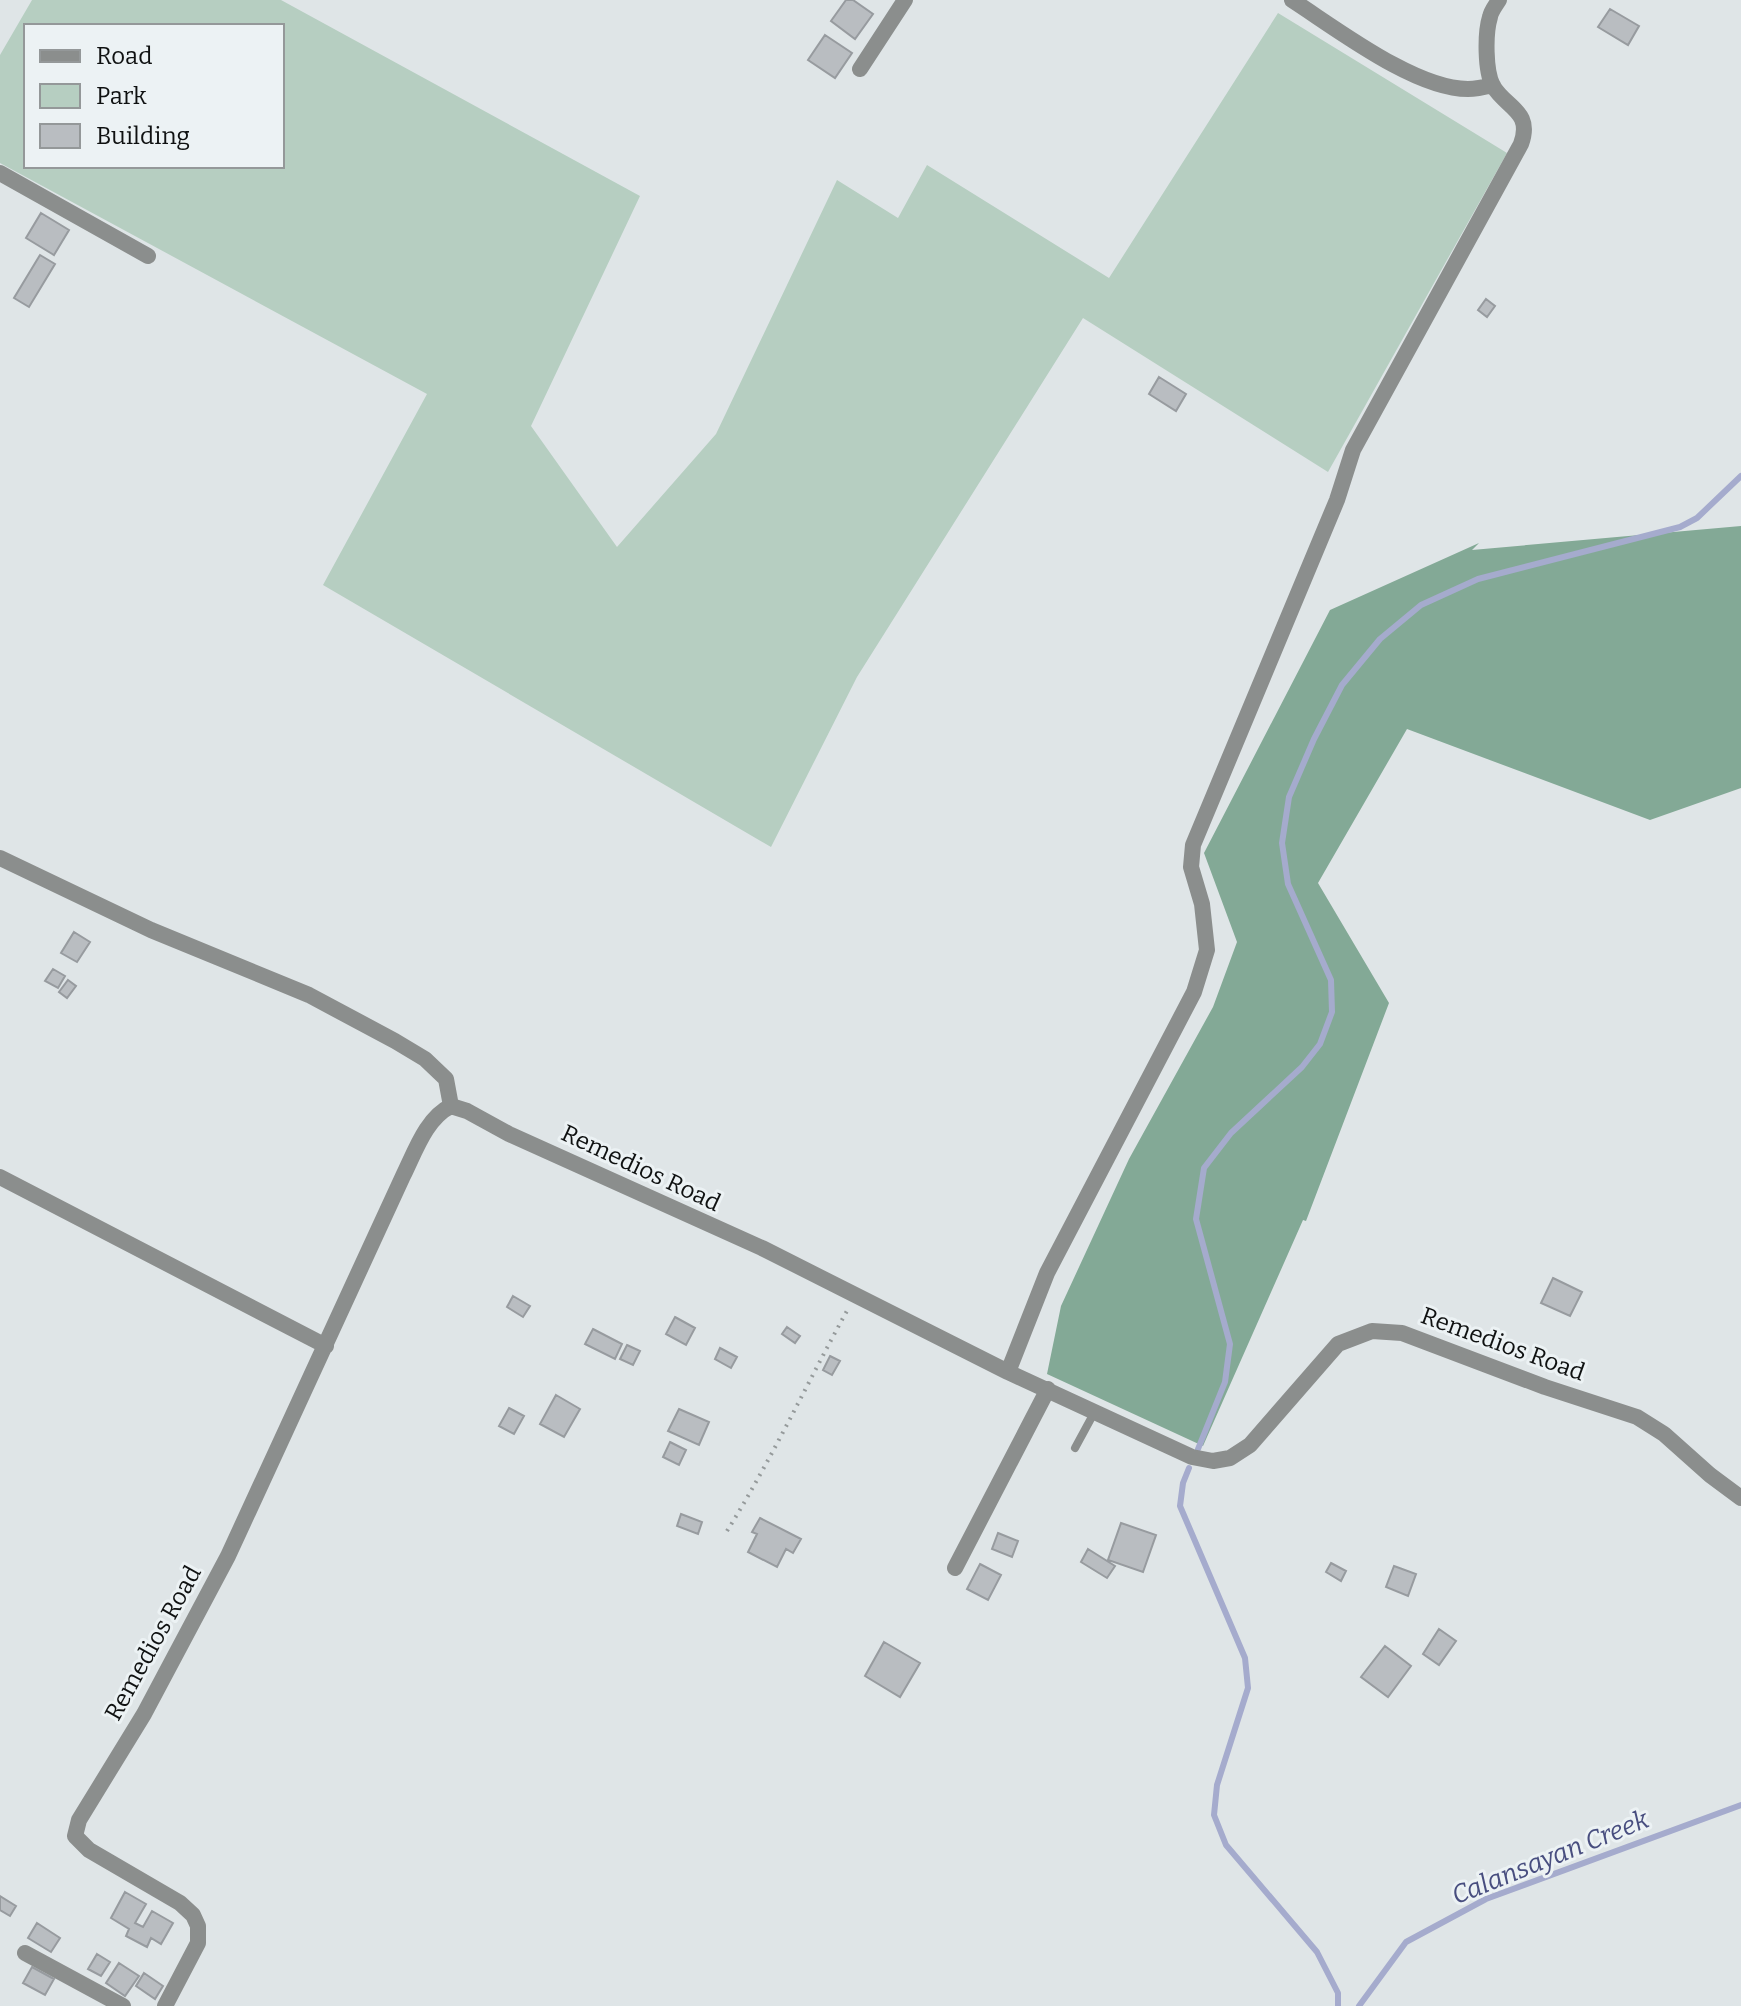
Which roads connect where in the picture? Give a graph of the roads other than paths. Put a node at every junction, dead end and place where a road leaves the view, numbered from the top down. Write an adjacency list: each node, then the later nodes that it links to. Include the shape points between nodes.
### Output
1 (905, 0): 4 (street)
2 (1292, 0): 5 (street, via 1390,62 1440,85)
3 (1499, 0): 5 (street, via 1490,16 1486,57)
4 (860, 69)
5 (1493, 85): 12 (street, via 1519,112 1526,131 1353,450 1193,845 1191,867 1207,950 1194,992 1047,1273)
6 (0, 173): 7 (street)
7 (148, 256)
8 (0, 858): 9 (street, via 151,930 309,995 395,1041 446,1079)
9 (451, 1106): 11 (street, Remedios Road, via 431,1123 403,1176); 12 (street, Remedios Road, via 762,1248)
10 (0, 1177): 11 (street)
11 (326, 1346): 20 (street, Remedios Road, via 228,1556 144,1714 79,1820 75,1836 193,1915 198,1943)
12 (1008, 1372): 13 (street, Remedios Road)
13 (1048, 1389): 14 (street, Remedios Road); 17 (street)
14 (1094, 1413): 15 (lane); 16 (street, Remedios Road, via 1192,1457 1230,1458 1250,1445 1338,1344 1372,1331 1402,1333 1637,1417)
15 (1075, 1448)
16 (1741, 1498)
17 (955, 1568)
18 (25, 1953): 19 (street)
19 (123, 2006)
20 (165, 2006)

